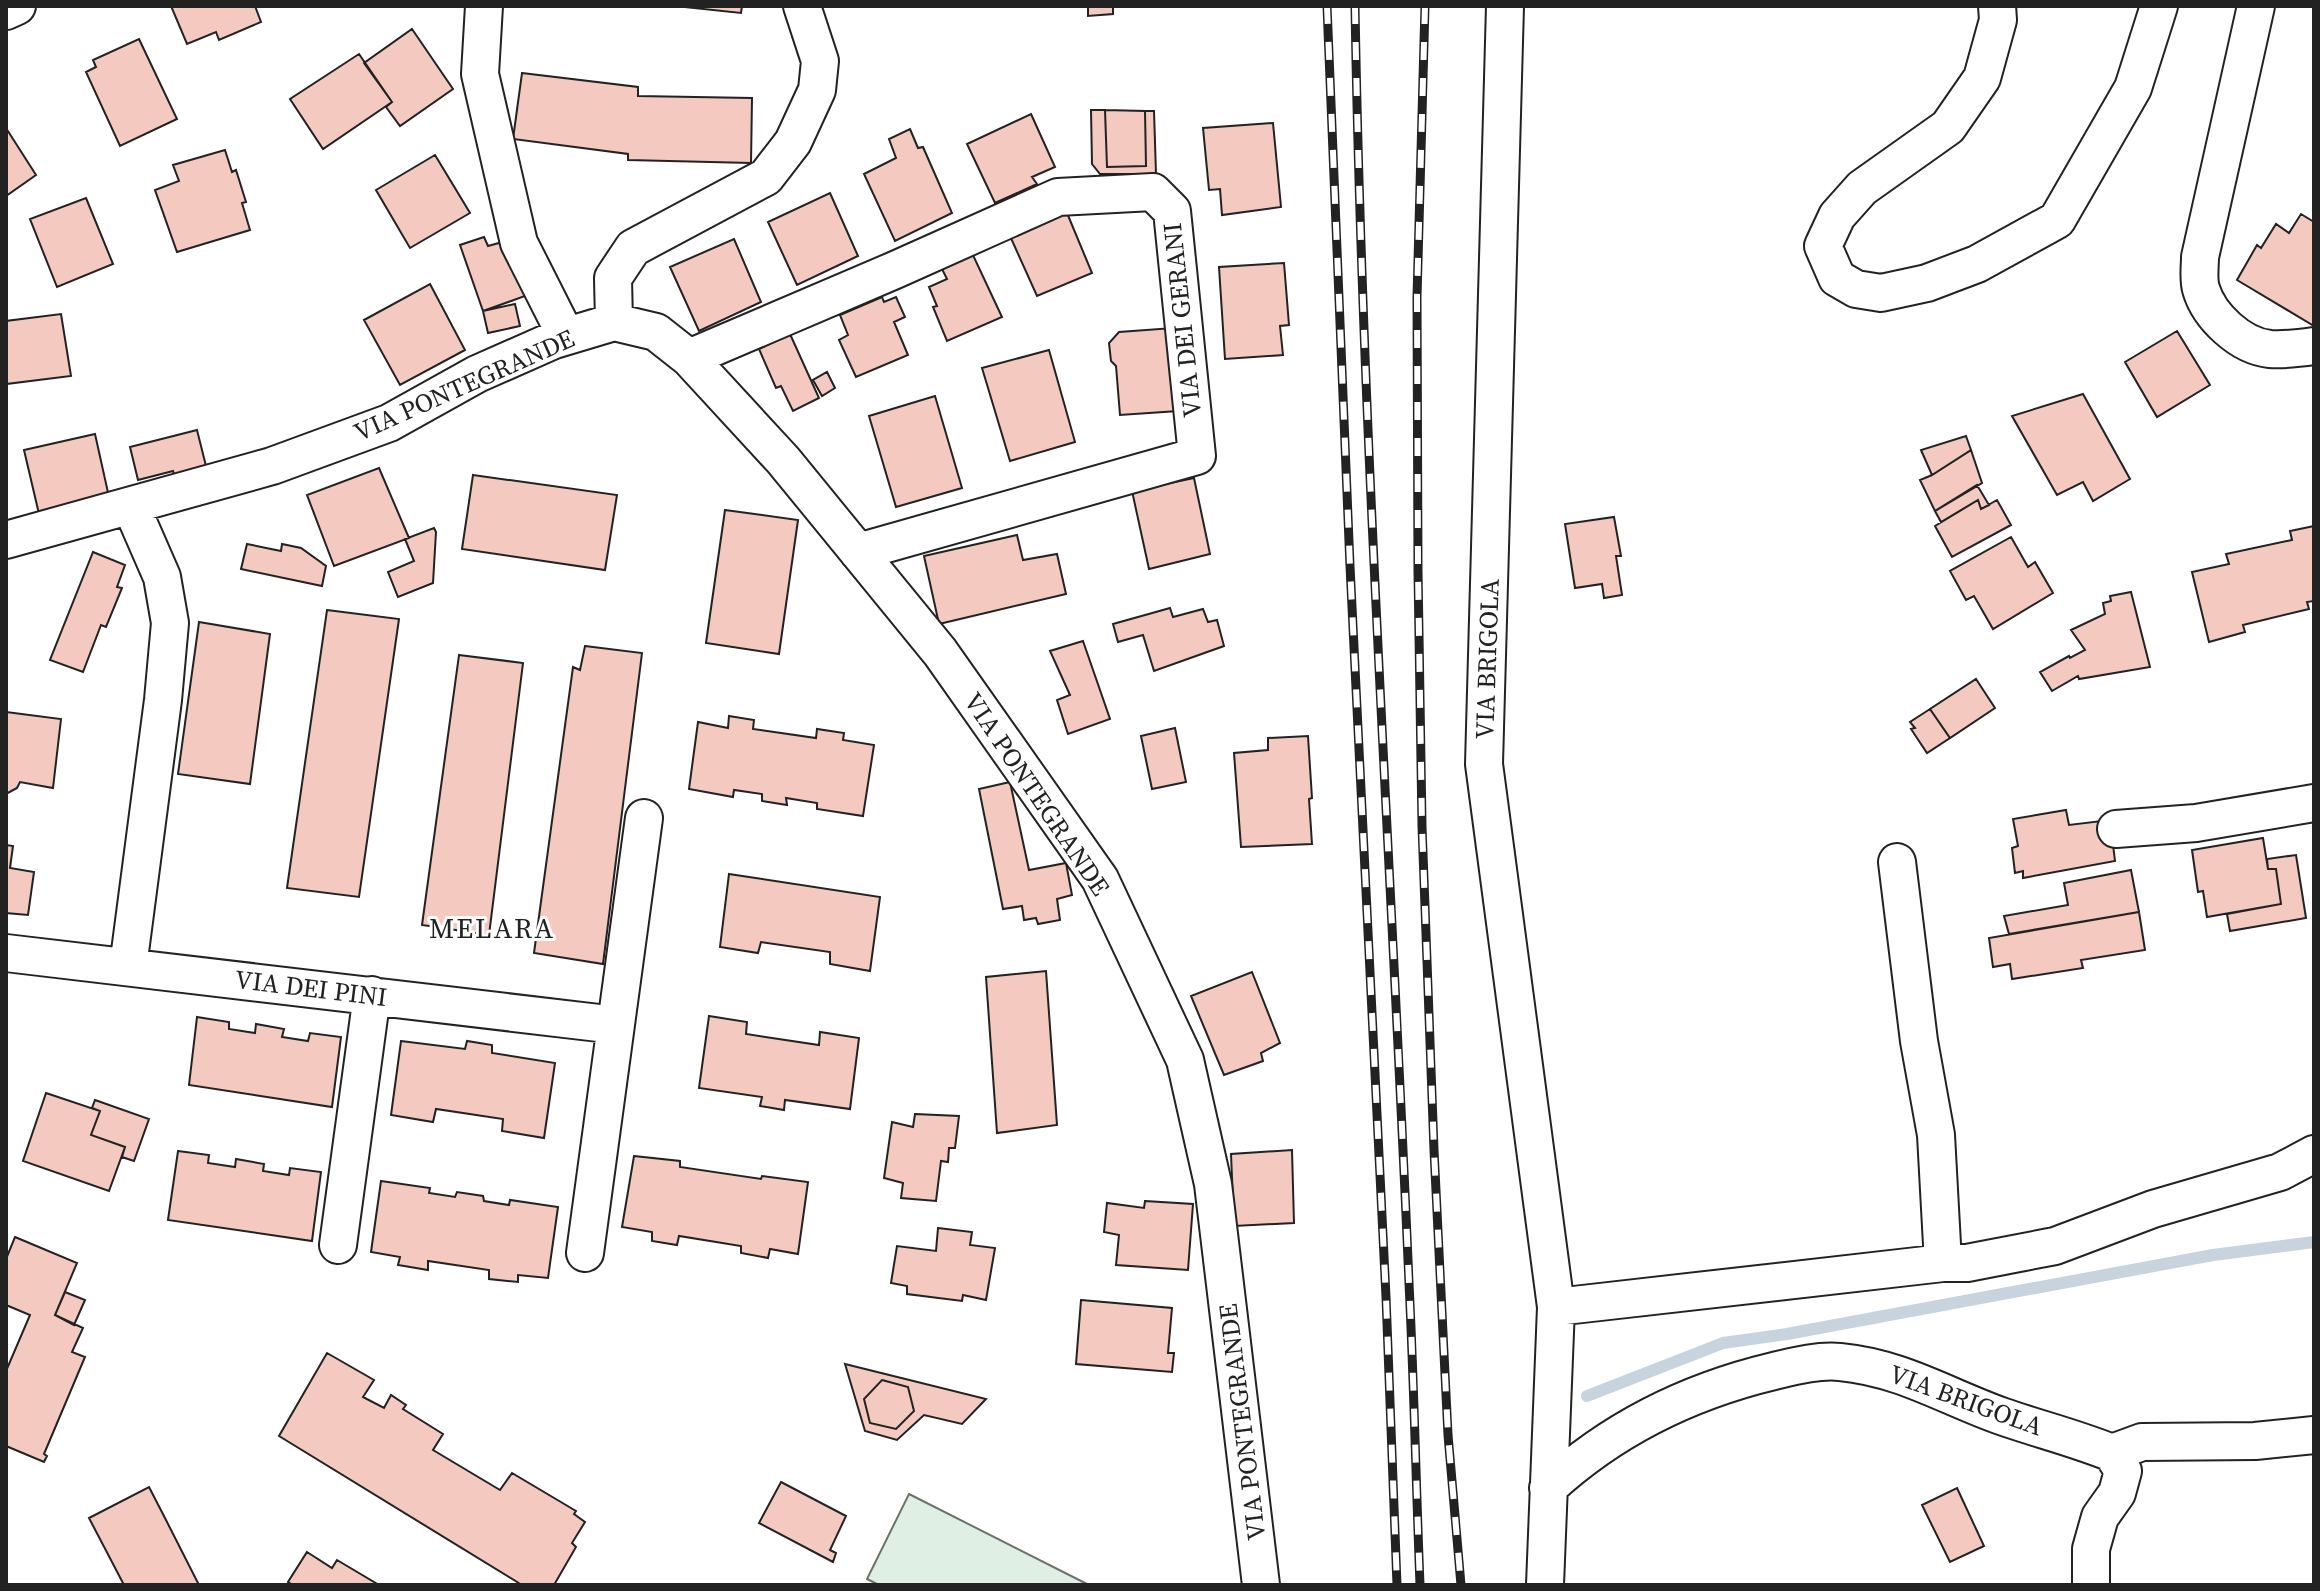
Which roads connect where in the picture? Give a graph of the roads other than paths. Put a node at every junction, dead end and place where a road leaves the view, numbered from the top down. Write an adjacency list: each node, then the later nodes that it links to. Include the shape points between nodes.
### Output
1 (17, 6): 8 (street)
2 (484, 6): 10 (street, via 480,74 519,243)
3 (802, 6): 9 (street, via 820,61 817,90 793,142 766,177 633,248 613,278)
4 (1505, 6): 28 (street, VIA BRIGOLA, via 1484,764)
5 (1997, 6): 6 (street, via 1982,78 1948,127 1862,188 1837,216 1823,246 1837,278 1856,289 1881,293 1927,283 1977,264 2057,220 2133,88)
6 (2159, 6)
7 (2256, 6): 11 (street, via 2200,257 2200,286 2209,307 2241,338 2268,349)
8 (6, 11)
9 (614, 322): 10 (street, VIA PONTEGRANDE); 12 (street, VIA PONTEGRANDE, via 656,332)
10 (566, 336): 13 (street, VIA PONTEGRANDE, via 477,374 389,423 272,466)
11 (2314, 346)
12 (689, 358): 15 (street, VIA PONTEGRANDE); 15 (street, VIA DEI GERANI, via 1058,197 1153,192 1172,211 1197,456)
13 (131, 506): 14 (street, VIA PONTEGRANDE); 21 (street, via 162,577 170,623)
14 (6, 540)
15 (858, 552): 32 (street, VIA PONTEGRANDE, via 940,652 1100,879 1185,1060 1213,1184)
16 (2314, 803): 18 (street, via 2196,823)
17 (644, 818): 23 (street)
18 (2116, 829)
19 (1897, 862): 27 (street, via 1936,1135)
20 (6, 953): 21 (street, VIA DEI PINI)
21 (128, 967): 22 (street, VIA DEI PINI)
22 (372, 995): 23 (street, VIA DEI PINI); 25 (street)
23 (616, 1025): 26 (street)
24 (2314, 1154): 27 (street, via 2280,1172 2153,1209 2055,1246)
25 (338, 1245)
26 (585, 1253)
27 (1943, 1263): 28 (street)
28 (1556, 1307): 31 (street, VIA BRIGOLA)
29 (2314, 1435): 30 (street, via 2142,1442)
30 (2112, 1453): 31 (street, VIA BRIGOLA, via 2001,1416 1905,1376 1836,1361 1751,1377 1669,1407 1617,1435); 34 (street, via 2123,1471 2094,1538)
31 (1548, 1488): 33 (street, VIA BRIGOLA)
32 (1261, 1585)
33 (1545, 1585)
34 (2091, 1585)

